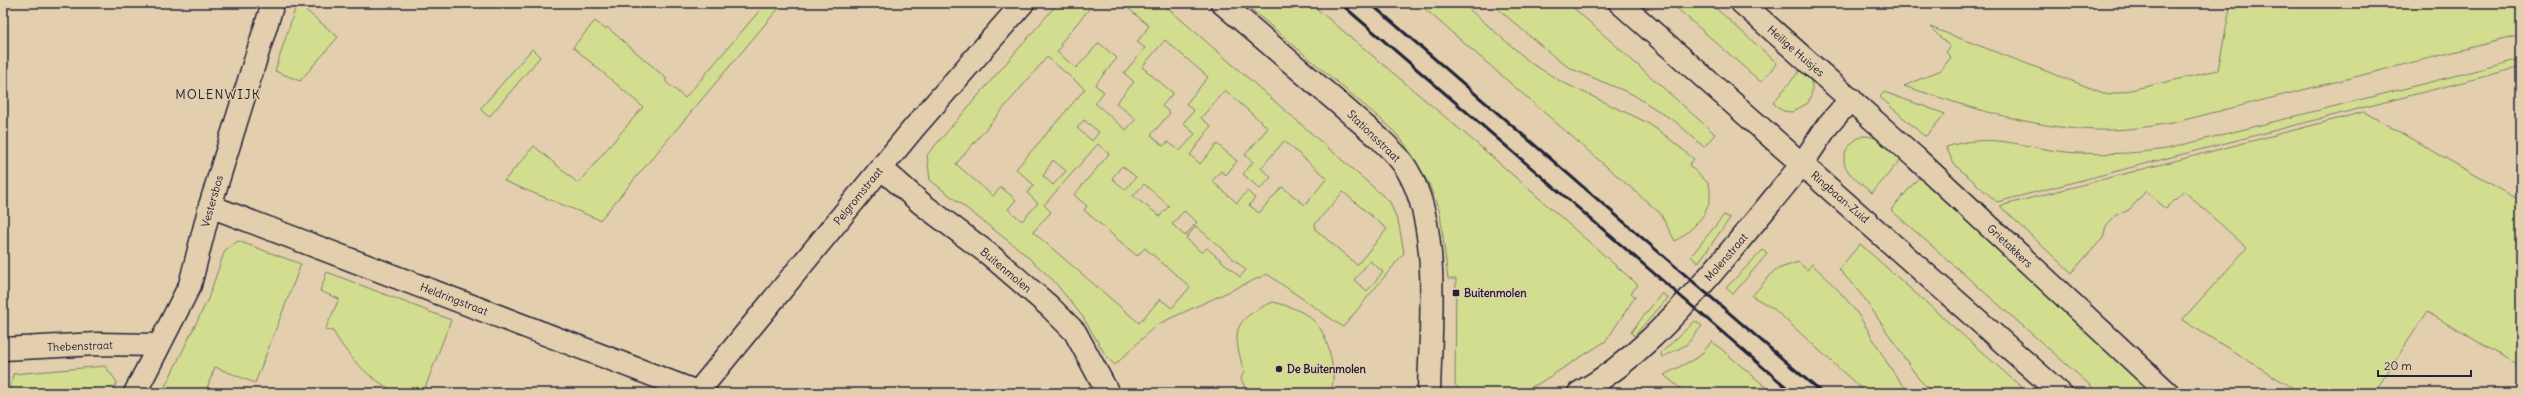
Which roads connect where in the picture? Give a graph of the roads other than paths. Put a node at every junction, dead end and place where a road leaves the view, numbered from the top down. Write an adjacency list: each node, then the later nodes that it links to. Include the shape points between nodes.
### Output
1 (273, 3): 9 (street, Vestersbos)
2 (1023, 3): 8 (street, Pelgromstraat)
3 (1222, 3): 15 (street, Stationsstraat, via 1379,138 1402,162 1416,190 1426,220 1432,260)
4 (1620, 3): 7 (street, Ringbaan-Zuid)
5 (1742, 3): 6 (street, Heilige Huisjes)
6 (1850, 100): 7 (street, Molenstraat, via 1828,125); 18 (street, Grietakkers)
7 (1802, 164): 16 (street, Molenstraat, via 1675,316 1624,364); 17 (street, Ringbaan-Zuid)
8 (881, 168): 13 (street, Pelgromstraat); 14 (street, Buitenmolen, via 1049,306 1075,332)
9 (210, 206): 10 (street, Vestersbos, via 190,284); 13 (street, Heldringstraat)
10 (158, 345): 11 (street, Thebenstraat, via 97,344); 12 (street, Vestersbos)
11 (3, 349)
12 (135, 393)
13 (697, 393)
14 (1108, 393)
15 (1429, 393)
16 (1579, 393)
17 (2060, 393)
18 (2168, 393)

